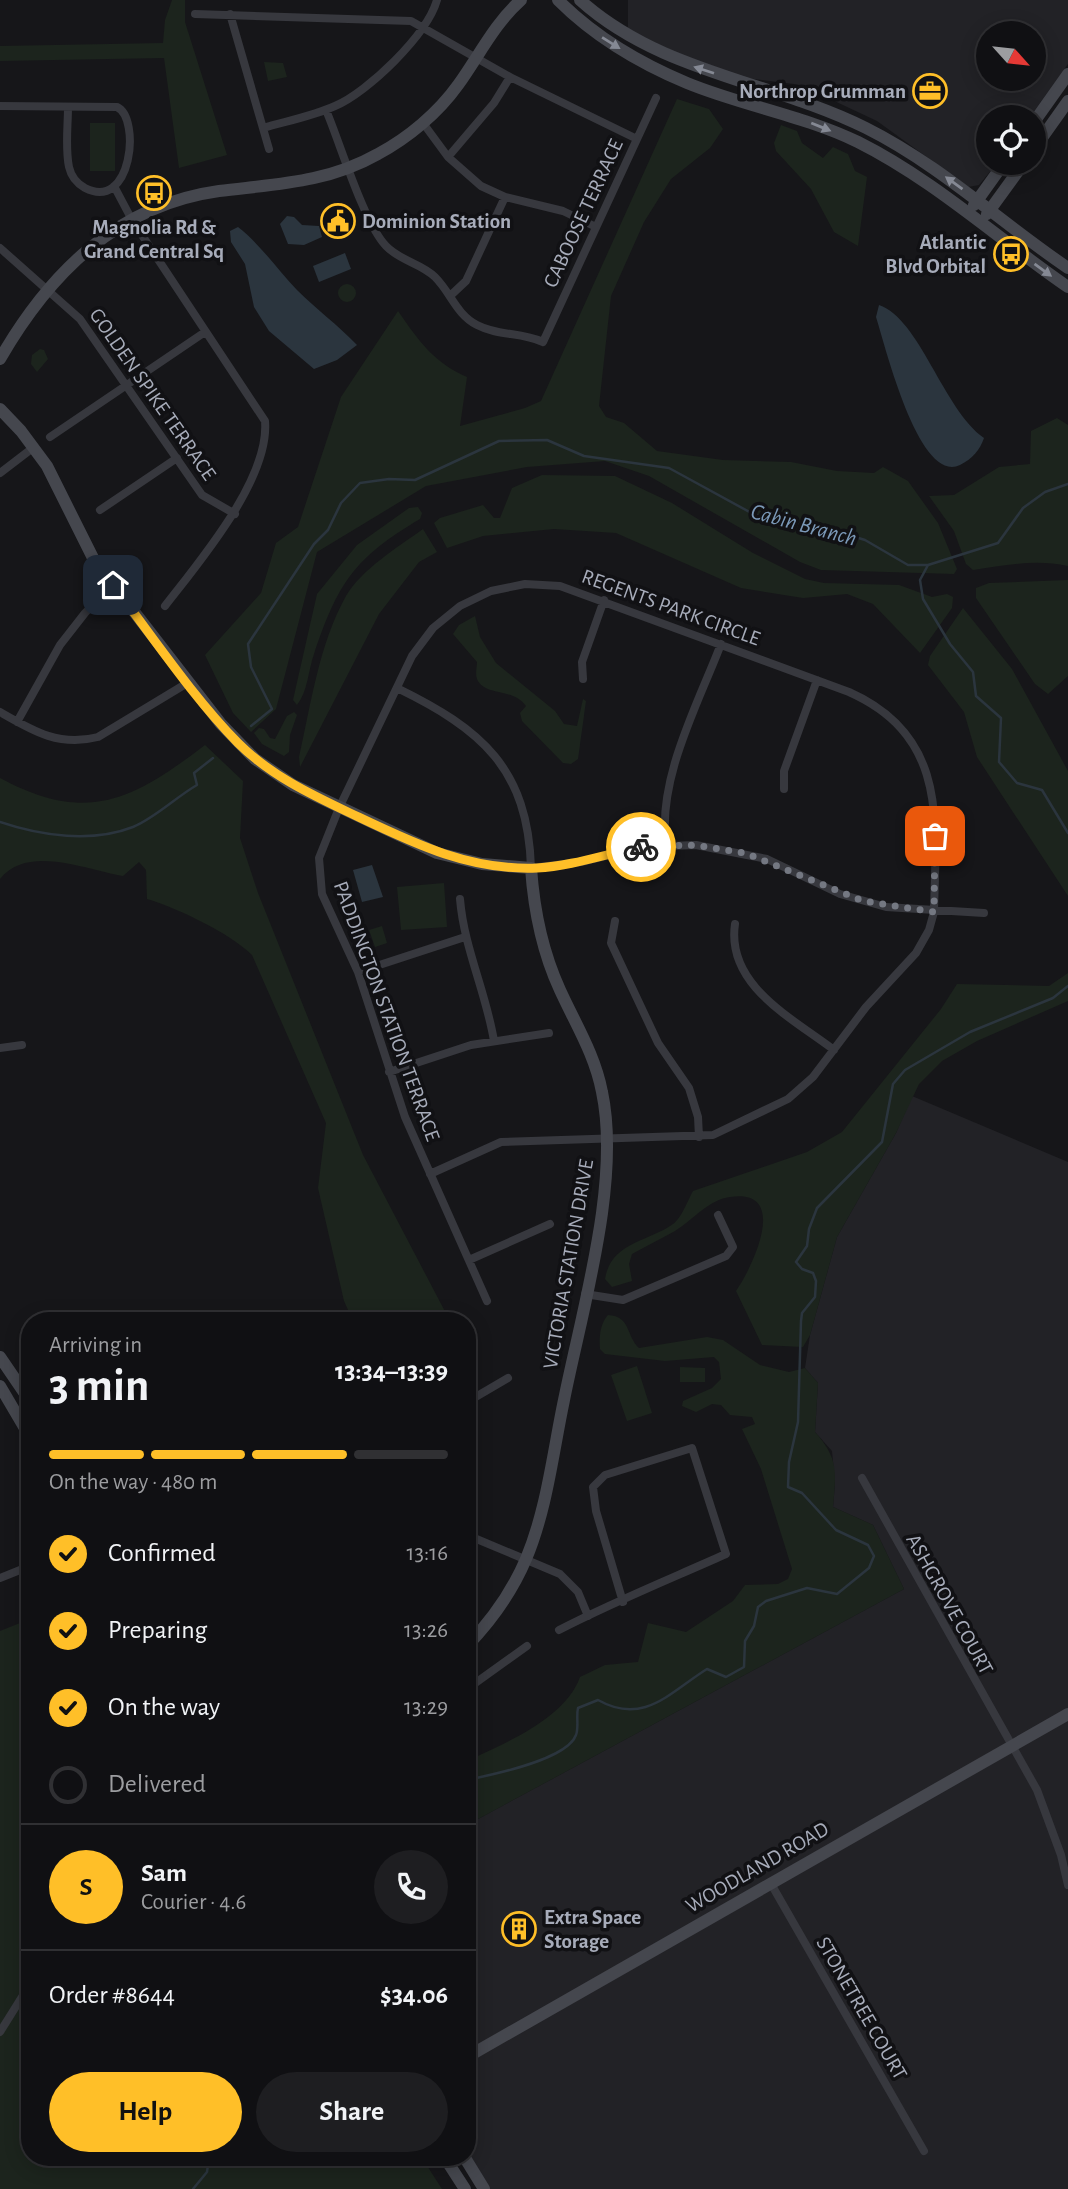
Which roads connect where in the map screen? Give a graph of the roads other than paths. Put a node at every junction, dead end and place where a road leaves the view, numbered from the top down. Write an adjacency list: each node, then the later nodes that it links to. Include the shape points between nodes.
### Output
1 (437, 0): 7 (street)
2 (521, 0): 8 (street)
3 (558, 0): 30 (street, one-way to 30, via 606,42 647,64 689,84 794,116 857,142 900,165)
4 (580, 0): 28 (street, one-way to 4, via 909,152 865,128 812,104 679,61 627,34)
5 (195, 14): 6 (street)
6 (230, 15): 7 (street, via 404,20); 18 (street)
7 (425, 29): 8 (street); 16 (street, via 350,98)
8 (475, 57): 10 (street); 17 (street, via 458,85)
9 (1068, 74): 13 (street)
10 (510, 77): 20 (street); 22 (street)
11 (656, 98): 20 (street, CABOOSE TERRACE)
12 (1068, 102): 19 (street)
13 (1046, 105)
14 (0, 106): 15 (street)
15 (68, 107): 26 (street, via 72,175 88,190); 26 (street, via 117,107 127,117 127,169)
16 (326, 110): 18 (street); 23 (street)
17 (423, 123): 22 (street); 23 (street)
18 (263, 128): 21 (street)
19 (1046, 132)
20 (637, 139): 33 (street, CABOOSE TERRACE)
21 (269, 149)
22 (449, 156): 27 (street, via 481,186)
23 (349, 169): 31 (street, via 295,184 197,196); 38 (street, via 382,241 428,271)
24 (995, 175): 28 (street)
25 (1015, 175): 29 (street)
26 (114, 186): 31 (street)
27 (505, 197): 33 (street, via 538,203); 38 (street, via 466,281)
28 (977, 200): 29 (street); 30 (street)
29 (990, 210): 32 (street); 35 (street)
30 (969, 214): 32 (street)
31 (132, 220): 37 (street, via 80,256); 39 (street)
32 (980, 222): 36 (street, one-way to 36)
33 (596, 227): 38 (street, CABOOSE TERRACE, via 543,342 475,324 455,307)
34 (0, 248): 37 (street, GOLDEN SPIKE TERRACE)
35 (1068, 268)
36 (1068, 287)
37 (47, 288): 40 (street); 41 (street, GOLDEN SPIKE TERRACE, via 85,325)
38 (450, 296)
39 (205, 332): 41 (street); 48 (street, via 265,421 255,465)
40 (0, 359)
41 (125, 384): 43 (street); 45 (street, GOLDEN SPIKE TERRACE)
42 (0, 409): 44 (street)
43 (50, 437)
44 (34, 447): 46 (street); 49 (street, via 82,540)
45 (177, 458): 47 (street); 48 (street, GOLDEN SPIKE TERRACE, via 202,495)
46 (0, 473)
47 (100, 510)
48 (235, 514): 51 (street)
49 (113, 585): 55 (street); 58 (street, via 66,636)
50 (604, 600): 52 (street, REGENTS PARK CIRCLE); 53 (street, via 582,662); 56 (street, REGENTS PARK CIRCLE, via 543,584 508,587 473,599 433,628 412,656)
51 (165, 606)
52 (721, 644): 54 (street, REGENTS PARK CIRCLE); 61 (street, via 669,782)
53 (583, 679)
54 (817, 680): 59 (street, via 784,771); 64 (street, REGENTS PARK CIRCLE, via 878,707 902,729 922,758 935,811)
55 (189, 682): 58 (street, via 109,731 84,741 56,740); 60 (street, via 255,759)
56 (397, 688): 60 (street, REGENTS PARK CIRCLE); 62 (street, VICTORIA STATION DRIVE, via 460,722 500,763 525,816)
57 (0, 712): 58 (street)
58 (17, 722)
59 (784, 789)
60 (339, 808): 62 (street, via 437,853 482,864); 69 (street, PADDINGTON STATION TERRACE, via 319,858 319,882)
61 (666, 845): 62 (street); 64 (street, via 745,853 863,901)
62 (531, 868): 77 (street, VICTORIA STATION DRIVE, via 541,939 597,1070)
63 (460, 899): 68 (street)
64 (934, 912): 65 (street); 74 (street, via 916,953)
65 (984, 913)
66 (615, 921): 76 (street, via 611,943 658,1043 689,1088)
67 (734, 924): 74 (street, via 735,957 754,987)
68 (464, 937): 69 (street); 71 (street)
69 (358, 972): 75 (street, PADDINGTON STATION TERRACE)
70 (550, 1033): 71 (street)
71 (494, 1041): 75 (street)
72 (22, 1045): 73 (street)
73 (0, 1048)
74 (834, 1050): 76 (street, via 788,1099 727,1130)
75 (389, 1072): 78 (street, PADDINGTON STATION TERRACE)
76 (699, 1137): 77 (street)
77 (608, 1139): 78 (street, via 501,1142); 82 (street, VICTORIA STATION DRIVE, via 605,1185)
78 (430, 1174): 81 (street, PADDINGTON STATION TERRACE)
79 (718, 1215): 82 (street, via 733,1247 726,1256 624,1300)
80 (550, 1224): 81 (street)
81 (469, 1261): 83 (street, PADDINGTON STATION TERRACE)
82 (585, 1294): 92 (street, VICTORIA STATION DRIVE, via 539,1521)
83 (487, 1301)
84 (0, 1357): 87 (street)
85 (508, 1378): 88 (street)
86 (0, 1386): 89 (street)
87 (21, 1388)
88 (476, 1397)
89 (21, 1422)
90 (862, 1478): 102 (street, ASHGROVE COURT)
91 (476, 1539): 92 (street)
92 (526, 1559): 96 (street, via 568,1580); 98 (street, VICTORIA STATION DRIVE, via 505,1599)
93 (21, 1570): 94 (street)
94 (0, 1578)
95 (623, 1602): 95 (street, via 726,1554 692,1448 605,1475 593,1487); 96 (street)
96 (588, 1616): 97 (street)
97 (559, 1630)
98 (476, 1635)
99 (527, 1646): 100 (street)
100 (476, 1683)
101 (1068, 1714): 102 (street, WOODLAND ROAD)
102 (1010, 1746): 103 (street, WOODLAND ROAD); 104 (street, ASHGROVE COURT, via 1045,1810)
103 (770, 1882): 107 (street, WOODLAND ROAD); 108 (street, STONETREE COURT)
104 (1068, 1885)
105 (21, 1998): 106 (street)
106 (0, 2032)
107 (476, 2052)
108 (923, 2151)
109 (450, 2166): 111 (street)
110 (470, 2166): 112 (street)
111 (465, 2189)
112 (484, 2189)

